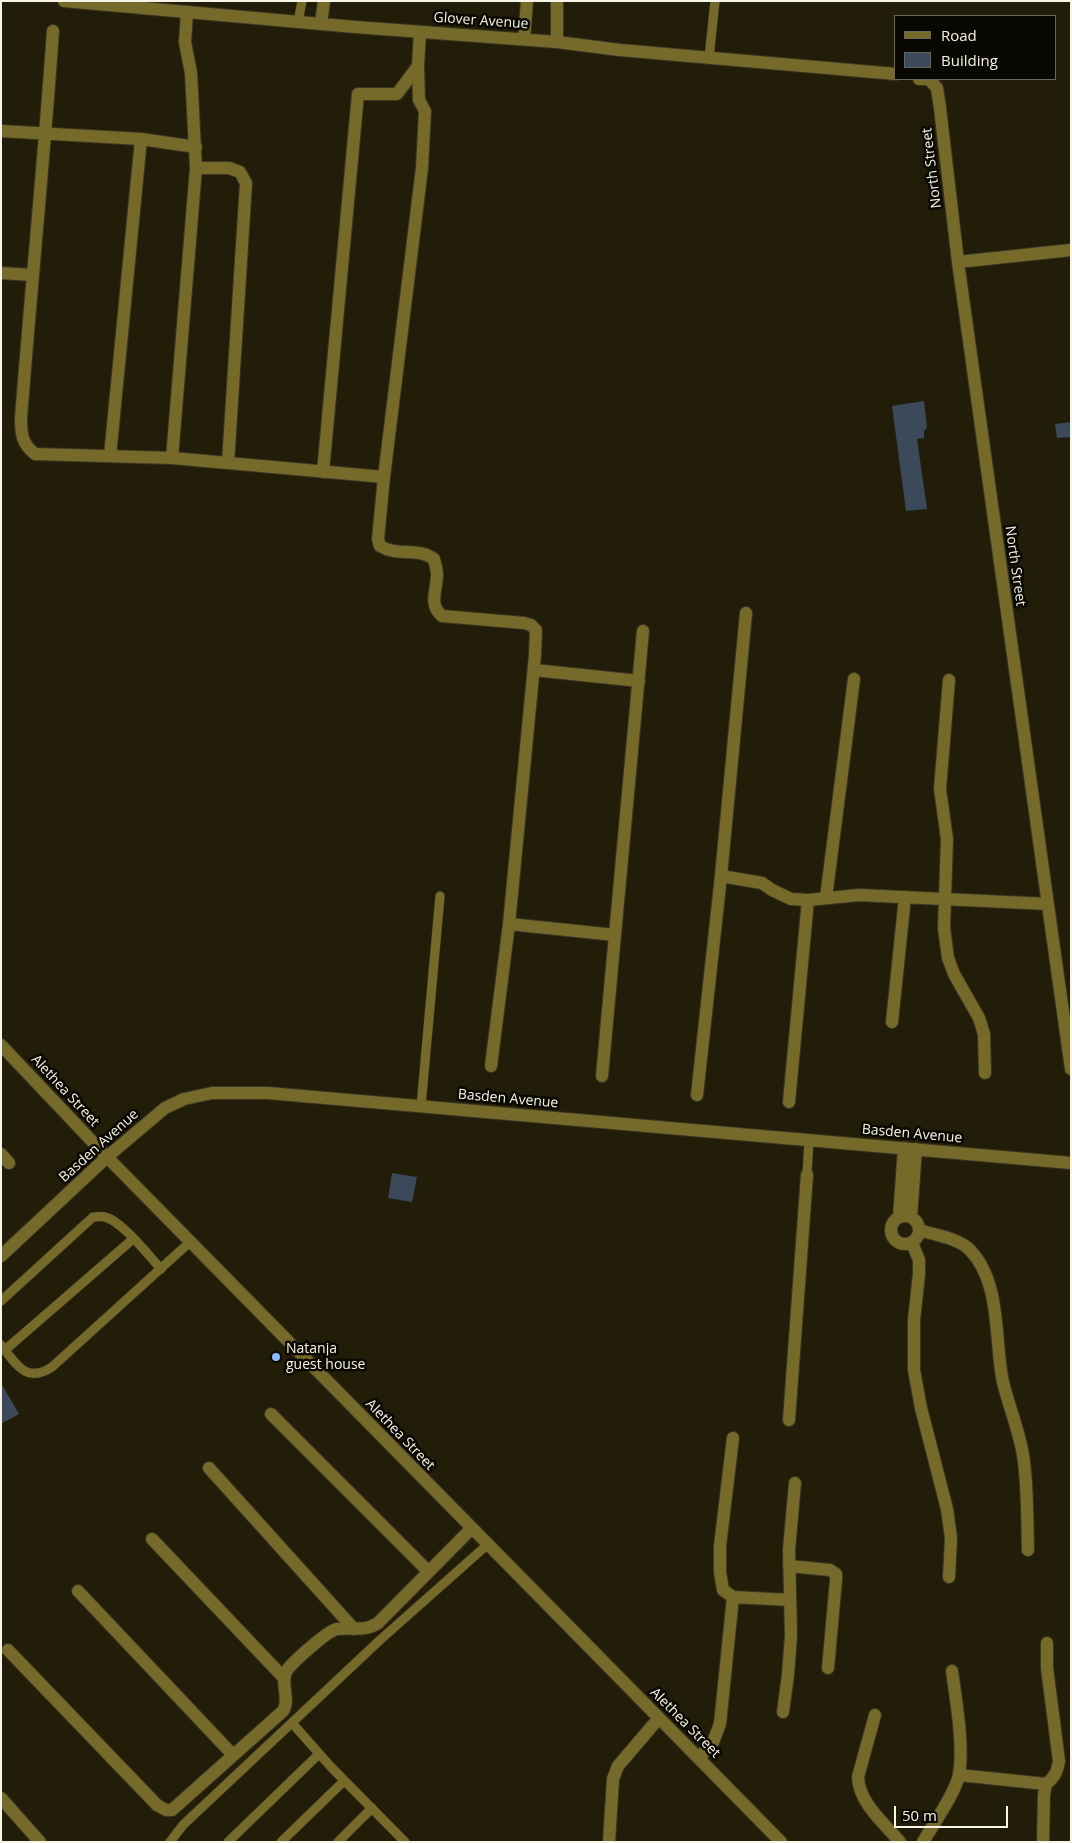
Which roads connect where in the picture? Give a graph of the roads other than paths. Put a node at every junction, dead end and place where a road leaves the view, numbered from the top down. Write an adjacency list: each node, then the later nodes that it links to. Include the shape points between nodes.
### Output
1 (64, 1): 7 (street, Glover Avenue)
2 (302, 1): 9 (lane)
3 (324, 1): 10 (street)
4 (527, 1): 13 (street)
5 (557, 1): 14 (street)
6 (715, 1): 15 (lane)
7 (87, 2): 8 (street, Glover Avenue)
8 (187, 12): 9 (street, Glover Avenue); 22 (street, via 185,42 191,73)
9 (298, 22): 10 (street, Glover Avenue)
10 (321, 24): 12 (street, Glover Avenue)
11 (53, 31): 20 (street)
12 (420, 32): 13 (street, Glover Avenue); 16 (street)
13 (524, 40): 14 (street, Glover Avenue)
14 (557, 42): 15 (street, Glover Avenue)
15 (709, 58): 17 (street, Glover Avenue)
16 (418, 66): 31 (street, via 397,94 358,94); 32 (street, via 419,100 425,112 422,168)
17 (894, 74)
18 (930, 80): 25 (street, North Street, via 937,88)
19 (1, 131): 20 (street)
20 (46, 133): 21 (street); 27 (street)
21 (141, 139): 22 (street); 28 (street)
22 (196, 147): 23 (street)
23 (196, 168): 29 (street); 30 (street, via 236,170 243,174 246,183)
24 (1071, 250): 25 (street)
25 (958, 262): 45 (street, North Street)
26 (1, 274): 27 (street)
27 (32, 275): 28 (street, via 21,418 24,444 35,454)
28 (110, 456): 29 (street)
29 (172, 458): 30 (street)
30 (228, 462): 31 (street)
31 (323, 472): 32 (street)
32 (384, 477): 35 (street, via 380,546 392,552 427,554 434,559 438,572 434,603 442,616 531,625 536,630)
33 (746, 613): 39 (street)
34 (643, 631): 38 (street)
35 (534, 670): 38 (street); 46 (street)
36 (854, 679): 42 (street)
37 (949, 680): 43 (street, via 940,789 947,839)
38 (639, 681): 47 (street)
39 (721, 876): 44 (street, via 762,882 791,899); 54 (street)
40 (440, 896): 56 (lane)
41 (905, 897): 42 (street, via 859,894); 43 (street); 48 (street)
42 (826, 898): 44 (street)
43 (945, 898): 45 (street); 52 (street, via 948,958 979,1018 984,1034)
44 (808, 900): 55 (street)
45 (1048, 904): 51 (street, North Street)
46 (509, 924): 47 (street); 50 (street)
47 (616, 935): 53 (street)
48 (892, 1022)
49 (1, 1045): 59 (street, Alethea Street)
50 (491, 1066)
51 (1071, 1069)
52 (985, 1073)
53 (602, 1076)
54 (697, 1095)
55 (788, 1102)
56 (421, 1106): 57 (street, Basden Avenue); 59 (street, Basden Avenue, via 268,1093 212,1093 184,1099 165,1108)
57 (809, 1140): 58 (street, Basden Avenue); 61 (lane)
58 (910, 1149): 60 (street, Basden Avenue); 62 (street)
59 (107, 1158): 65 (street, Alethea Street); 67 (street, Basden Avenue)
60 (1071, 1163)
61 (807, 1175): 72 (street)
62 (905, 1217): 63 (street, via 917,1223); 66 (street, via 892,1222 890,1230 897,1243)
63 (919, 1230): 66 (street); 79 (street, via 960,1243 969,1250 993,1294 1003,1382 1023,1455)
64 (133, 1239): 68 (lane); 69 (lane, via 113,1220 94,1218); 70 (lane)
65 (190, 1242): 68 (lane); 76 (street, Alethea Street)
66 (912, 1243): 82 (street, via 919,1260 914,1370 947,1509 951,1538)
67 (3, 1253)
68 (161, 1269): 70 (lane, via 44,1372 30,1374 24,1371)
69 (1, 1301)
70 (3, 1347)
71 (271, 1414): 81 (street)
72 (788, 1420)
73 (733, 1438): 84 (street, via 720,1546 720,1580 723,1590)
74 (209, 1468): 86 (street)
75 (795, 1483): 80 (street)
76 (471, 1529): 78 (street, Alethea Street); 81 (street)
77 (152, 1540): 91 (street)
78 (487, 1545): 94 (street, Alethea Street); 95 (lane)
79 (1028, 1550)
80 (789, 1566): 85 (street); 89 (street, via 830,1570 836,1574)
81 (428, 1571): 86 (street, via 372,1628)
82 (949, 1577)
83 (78, 1591): 97 (street)
84 (732, 1597): 85 (street); 98 (street, via 720,1724 713,1742)
85 (790, 1600): 92 (street, via 788,1675)
86 (354, 1629): 91 (street, via 337,1629 328,1633 288,1668)
87 (1047, 1643): 101 (street, via 1047,1668 1059,1761 1057,1772)
88 (8, 1650): 97 (street, via 159,1807 172,1810)
89 (828, 1668)
90 (952, 1671): 99 (street, via 959,1725)
91 (284, 1678): 97 (street, via 285,1707)
92 (783, 1712)
93 (875, 1716): 112 (street, via 858,1786 868,1805)
94 (659, 1718): 98 (street, Alethea Street); 110 (street, via 618,1766 613,1779)
95 (292, 1723): 96 (lane); 106 (lane, via 183,1825)
96 (319, 1754): 100 (lane); 107 (lane)
97 (233, 1755)
98 (699, 1758): 111 (street, Alethea Street)
99 (959, 1775): 101 (street); 113 (street)
100 (344, 1780): 103 (lane); 108 (lane)
101 (1046, 1784): 114 (street)
102 (1, 1798): 105 (street)
103 (372, 1808): 104 (lane); 109 (lane)
104 (399, 1840)
105 (40, 1842)
106 (170, 1842)
107 (228, 1842)
108 (281, 1842)
109 (338, 1842)
110 (609, 1842)
111 (781, 1842)
112 (900, 1842)
113 (923, 1842)
114 (1043, 1842)

